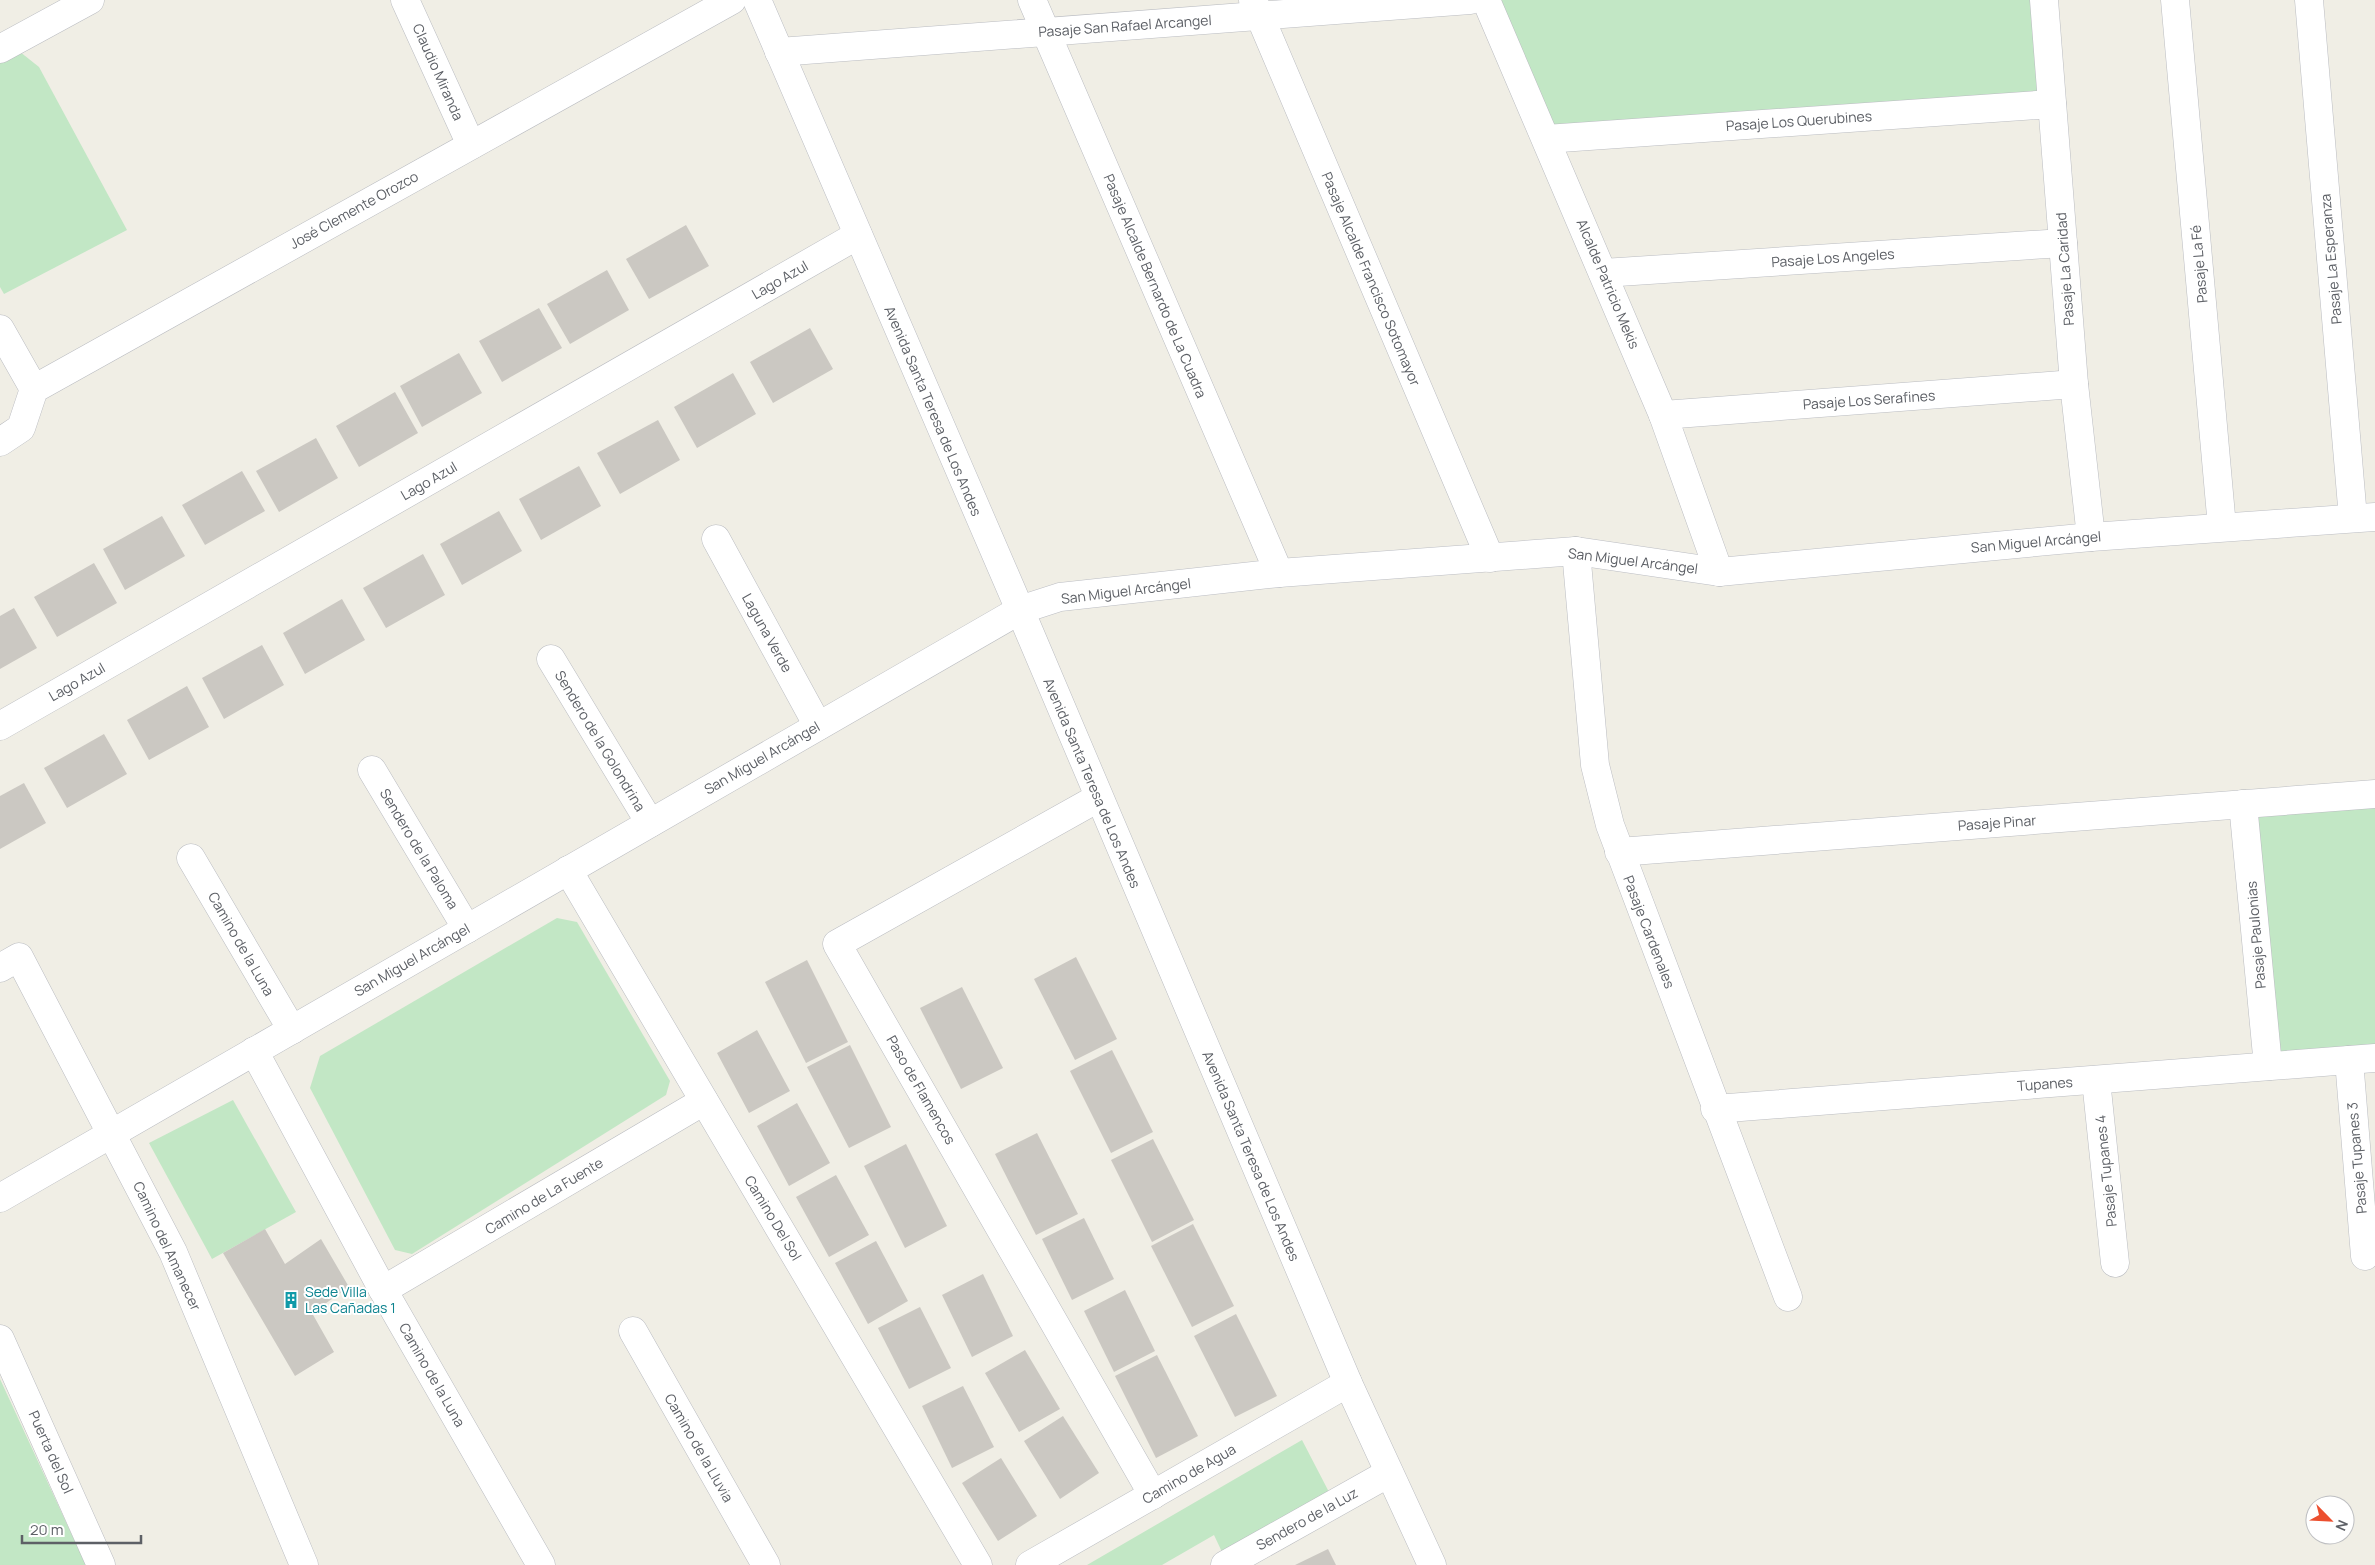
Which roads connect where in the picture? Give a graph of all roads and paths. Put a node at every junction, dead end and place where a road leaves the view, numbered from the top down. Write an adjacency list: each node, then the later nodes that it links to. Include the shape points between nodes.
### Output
1 (90, 0): 13 (street)
2 (405, 0): 17 (street, Claudio Miranda)
3 (732, 0): 17 (street, José Clemente Orozco)
4 (757, 0): 14 (street, Avenida Santa Teresa de Los Andes)
5 (1032, 0): 12 (street, Pasaje Alcalde Bernardo de La Cuadra)
6 (1470, 0): 11 (street, Pasaje San Rafael Arcangel)
7 (1486, 0): 16 (street, Alcalde Patricio Mekis)
8 (2044, 0): 15 (street, Pasaje La Caridad)
9 (2175, 0): 27 (street, Pasaje La Fé)
10 (2309, 0): 26 (street, Pasaje La Esperanza)
11 (1257, 8): 12 (street, Pasaje San Rafael Arcangel); 31 (street, Pasaje Alcalde Francisco Sotomayor)
12 (1045, 32): 14 (street, Pasaje San Rafael Arcangel); 32 (street, Pasaje Alcalde Bernardo de La Cuadra)
13 (0, 49)
14 (779, 52): 18 (street, Avenida Santa Teresa de Los Andes)
15 (2052, 104): 16 (street, Pasaje Los Querubines); 19 (street, Pasaje La Caridad)
16 (1546, 138): 20 (street, Alcalde Patricio Mekis)
17 (471, 145): 23 (street, José Clemente Orozco)
18 (858, 235): 34 (street, Avenida Santa Teresa de Los Andes); 36 (street, Lago Azul)
19 (2063, 243): 20 (street, Pasaje Los Angeles); 22 (street, Pasaje La Caridad)
20 (1603, 273): 24 (street, Alcalde Patricio Mekis)
21 (0, 329): 23 (street)
22 (2074, 384): 24 (street, Pasaje Los Serafines); 28 (street, Pasaje La Caridad)
23 (34, 389): 25 (street, via 21,428)
24 (1663, 415): 33 (street, Alcalde Patricio Mekis)
25 (0, 442)
26 (2364, 517): 27 (street, San Miguel Arcángel)
27 (2222, 527): 28 (street, San Miguel Arcángel)
28 (2090, 537): 33 (street, San Miguel Arcángel)
29 (716, 539): 37 (street, Laguna Verde)
30 (1576, 551): 31 (street, San Miguel Arcángel); 33 (street, San Miguel Arcángel); 43 (street, Pasaje Cardenales, via 1595,765)
31 (1490, 558): 32 (street, San Miguel Arcángel)
32 (1279, 572): 34 (street, San Miguel Arcángel, via 1060,597)
33 (1719, 572)
34 (1020, 610): 37 (street, San Miguel Arcángel); 40 (street, Avenida Santa Teresa de Los Andes)
35 (551, 659): 42 (street, Sendero de la Golondrina)
36 (0, 726)
37 (818, 726): 42 (street, San Miguel Arcángel)
38 (372, 770): 46 (street, Sendero de la Paloma)
39 (2375, 794): 41 (street, Pasaje Pinar)
40 (1098, 798): 63 (street, Avenida Santa Teresa de Los Andes); 65 (street, Paso de Flamencos, via 837,944)
41 (2243, 804): 43 (street, Pasaje Pinar); 51 (street, Pasaje Paulonias)
42 (650, 823): 45 (street, San Miguel Arcángel)
43 (1619, 852): 54 (street, Pasaje Cardenales)
44 (191, 858): 48 (street, Camino de la Luna)
45 (568, 870): 46 (street, San Miguel Arcángel); 53 (street, Camino Del Sol)
46 (467, 929): 48 (street, San Miguel Arcángel)
47 (0, 968): 55 (street, Camino del Amanecer, via 19,957)
48 (292, 1030): 49 (street, San Miguel Arcángel)
49 (254, 1051): 55 (street, San Miguel Arcángel); 59 (street, Camino de la Luna)
50 (2362, 1059): 51 (street, Tupanes); 57 (street, Pasaje Tupanes 3)
51 (2268, 1066): 52 (street, Tupanes)
52 (2096, 1080): 54 (street, Tupanes); 58 (street, Pasaje Tupanes 4)
53 (704, 1101): 59 (street, Camino de La Fuente); 70 (street, Camino Del Sol)
54 (1715, 1109): 60 (street, Pasaje Cardenales)
55 (112, 1133): 56 (street, San Miguel Arcángel); 67 (street, Camino del Amanecer, via 173,1252)
56 (0, 1198)
57 (2365, 1256)
58 (2116, 1263)
59 (384, 1290): 68 (street, Camino de la Luna)
60 (1788, 1297)
61 (633, 1331): 69 (street, Camino de la Lluvia)
62 (0, 1339): 66 (street, Puerta del Sol)
63 (1348, 1383): 64 (street, Avenida Santa Teresa de Los Andes); 65 (street, Camino de Agua)
64 (1389, 1473): 72 (street, Sendero de la Luz); 73 (street, Avenida Santa Teresa de Los Andes)
65 (1153, 1495): 71 (street, Camino de Agua)
66 (101, 1565)
67 (304, 1565)
68 (541, 1565)
69 (766, 1565)
70 (978, 1565)
71 (1030, 1565)
72 (1225, 1565)
73 (1432, 1565)

